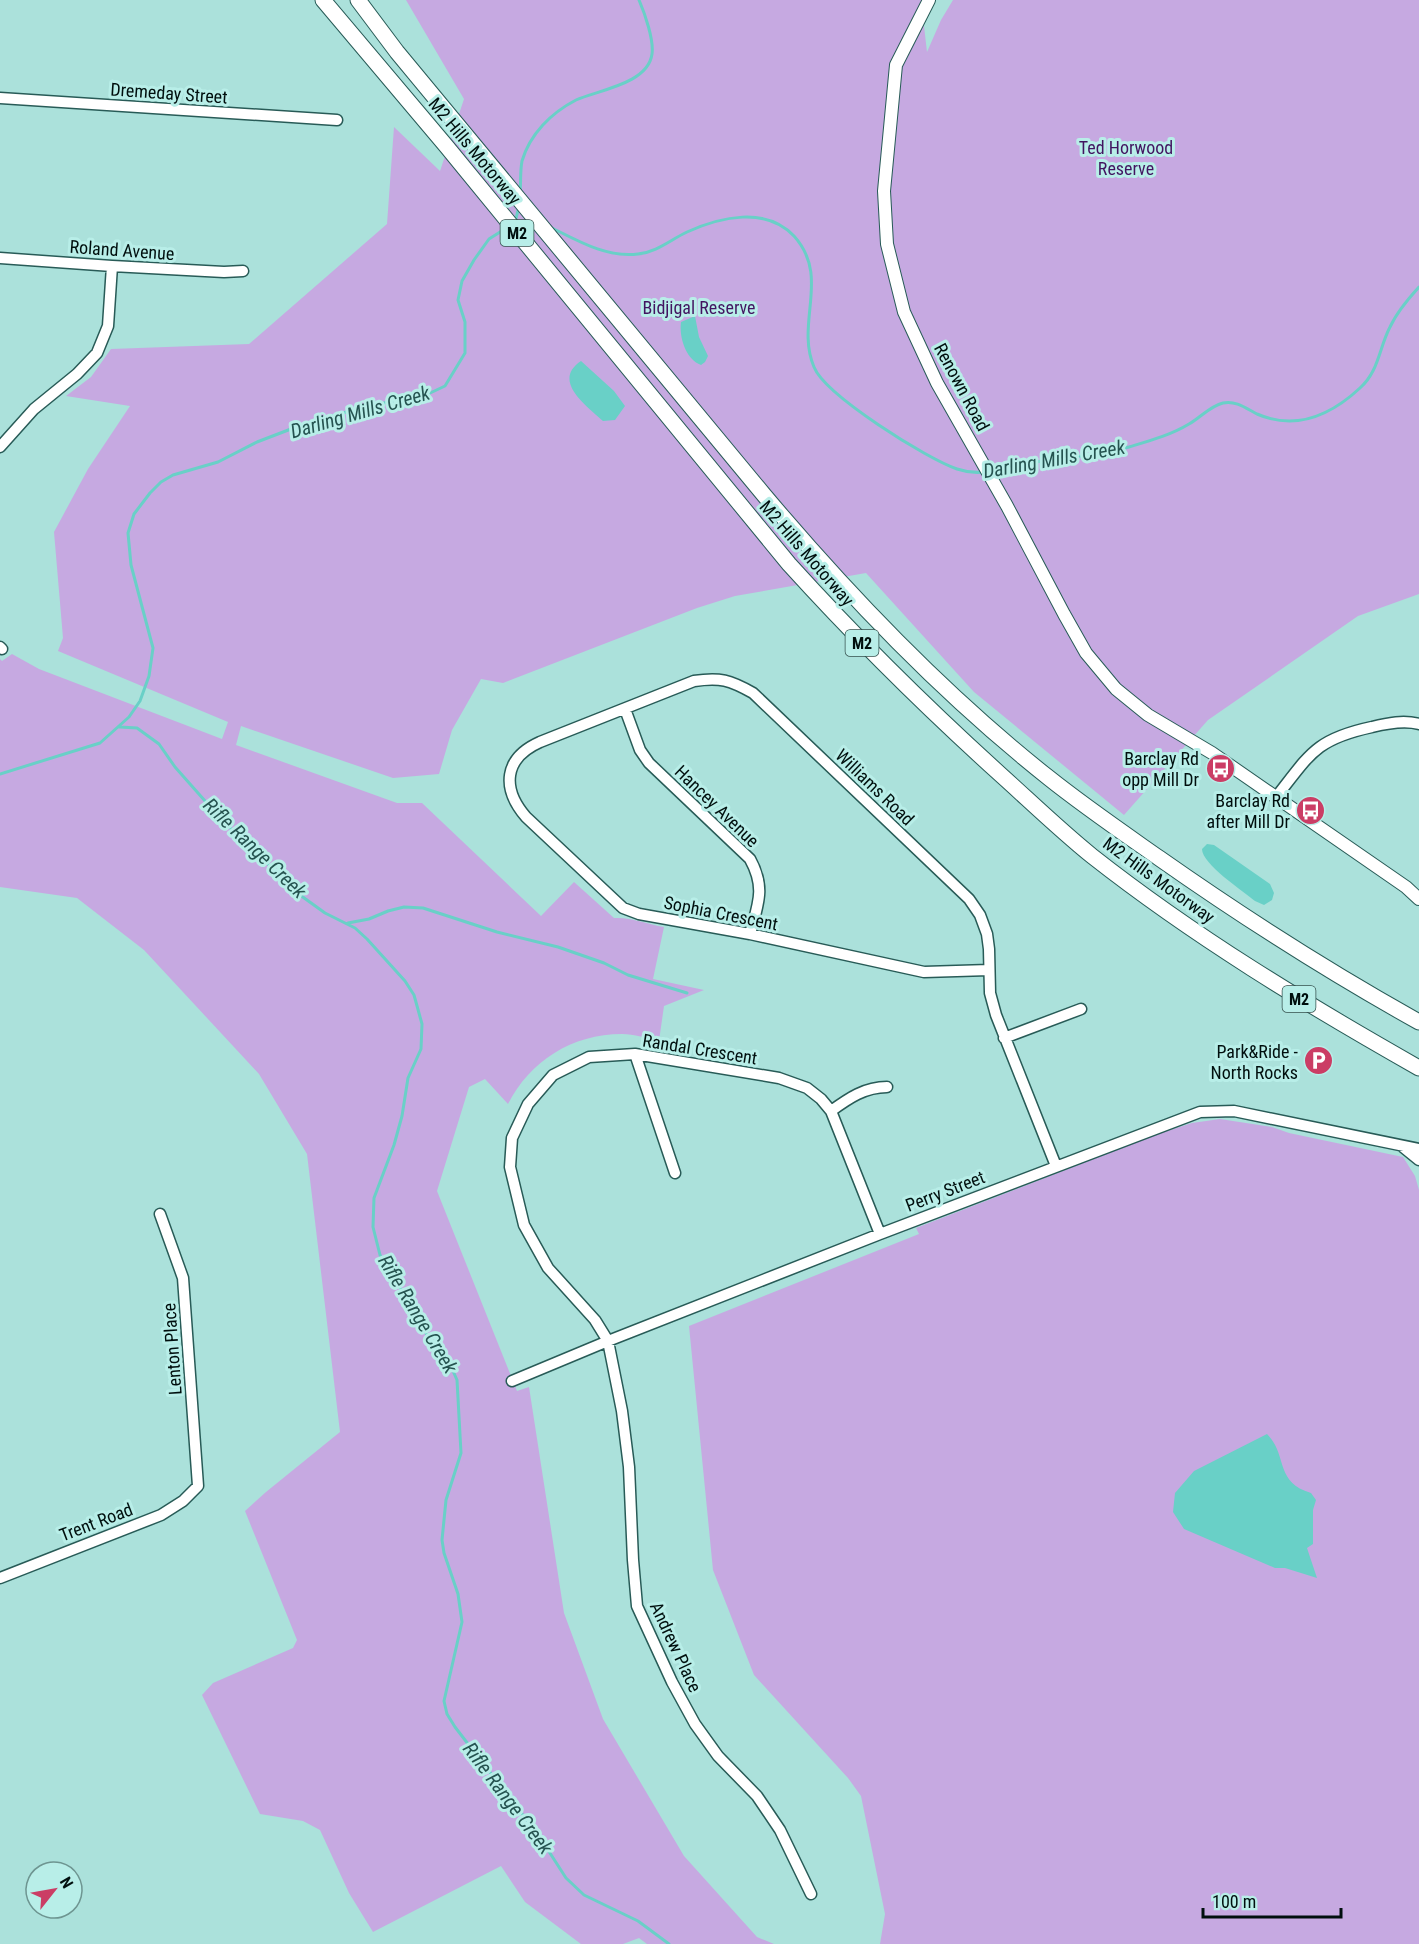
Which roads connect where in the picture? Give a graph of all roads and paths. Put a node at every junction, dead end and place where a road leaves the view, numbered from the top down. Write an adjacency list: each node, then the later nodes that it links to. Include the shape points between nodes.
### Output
1 (312, 0): 5 (highway)
2 (323, 0): 5 (highway, M2 Hills Motorway / M2)
3 (358, 0): 20 (highway, M2 Hills Motorway / M2, via 803,541 898,642 990,728 1082,804 1198,886)
4 (929, 0): 15 (main road, Renown Road, via 896,65 884,191 887,244 904,312 937,383 1086,653 1116,689 1148,715)
5 (360, 44): 23 (highway, M2 Hills Motorway / M2, via 713,473 828,607 925,706 1091,855 1217,946)
6 (0, 98): 7 (street, Dremeday Street)
7 (337, 120)
8 (0, 258): 9 (street, Roland Avenue)
9 (112, 266): 10 (street, Roland Avenue); 11 (street, via 108,326 97,353 34,409)
10 (243, 272)
11 (0, 447)
12 (625, 709): 14 (street, Williams Road, via 527,748 516,759); 17 (street, Hancey Avenue, via 648,763 754,865 760,900); 18 (street, Williams Road, via 694,681 715,678 753,693 969,899 987,934)
13 (1417, 723): 15 (street, via 1388,723 1326,742 1306,758)
14 (510, 777): 17 (street, Sophia Crescent, via 515,804 526,817 623,908 658,919)
15 (1276, 796): 16 (main road, Renown Road)
16 (1419, 899)
17 (750, 934): 18 (street, Sophia Crescent, via 924,972)
18 (989, 970): 21 (street, Williams Road, via 990,993)
19 (1081, 1009): 21 (street)
20 (1419, 1022)
21 (1004, 1038): 29 (street, Williams Road)
22 (635, 1054): 25 (street, Randal Crescent, via 779,1078 807,1088); 30 (street); 33 (street, Randal Crescent, via 589,1057 553,1075 528,1104 512,1138 510,1167 524,1224 548,1268 595,1320)
23 (1419, 1068)
24 (887, 1087): 25 (street, via 859,1093)
25 (831, 1111): 32 (street, Randal Crescent)
26 (1402, 1146): 27 (street, Perry Street); 28 (street, Perry Street); 29 (street, Perry Street, via 1234,1111 1211,1111 1185,1117)
27 (1419, 1149)
28 (1419, 1160)
29 (1056, 1166): 32 (street, Perry Street)
30 (675, 1173)
31 (160, 1214): 35 (street, Lenton Place, via 183,1278)
32 (880, 1234): 33 (street, Perry Street)
33 (608, 1341): 34 (street, Perry Street); 37 (street, Andrew Place, via 629,1467 637,1606 695,1724 718,1756 757,1796 780,1830)
34 (512, 1381)
35 (198, 1486): 36 (street, Trent Road, via 161,1515)
36 (0, 1578)
37 (811, 1894)

